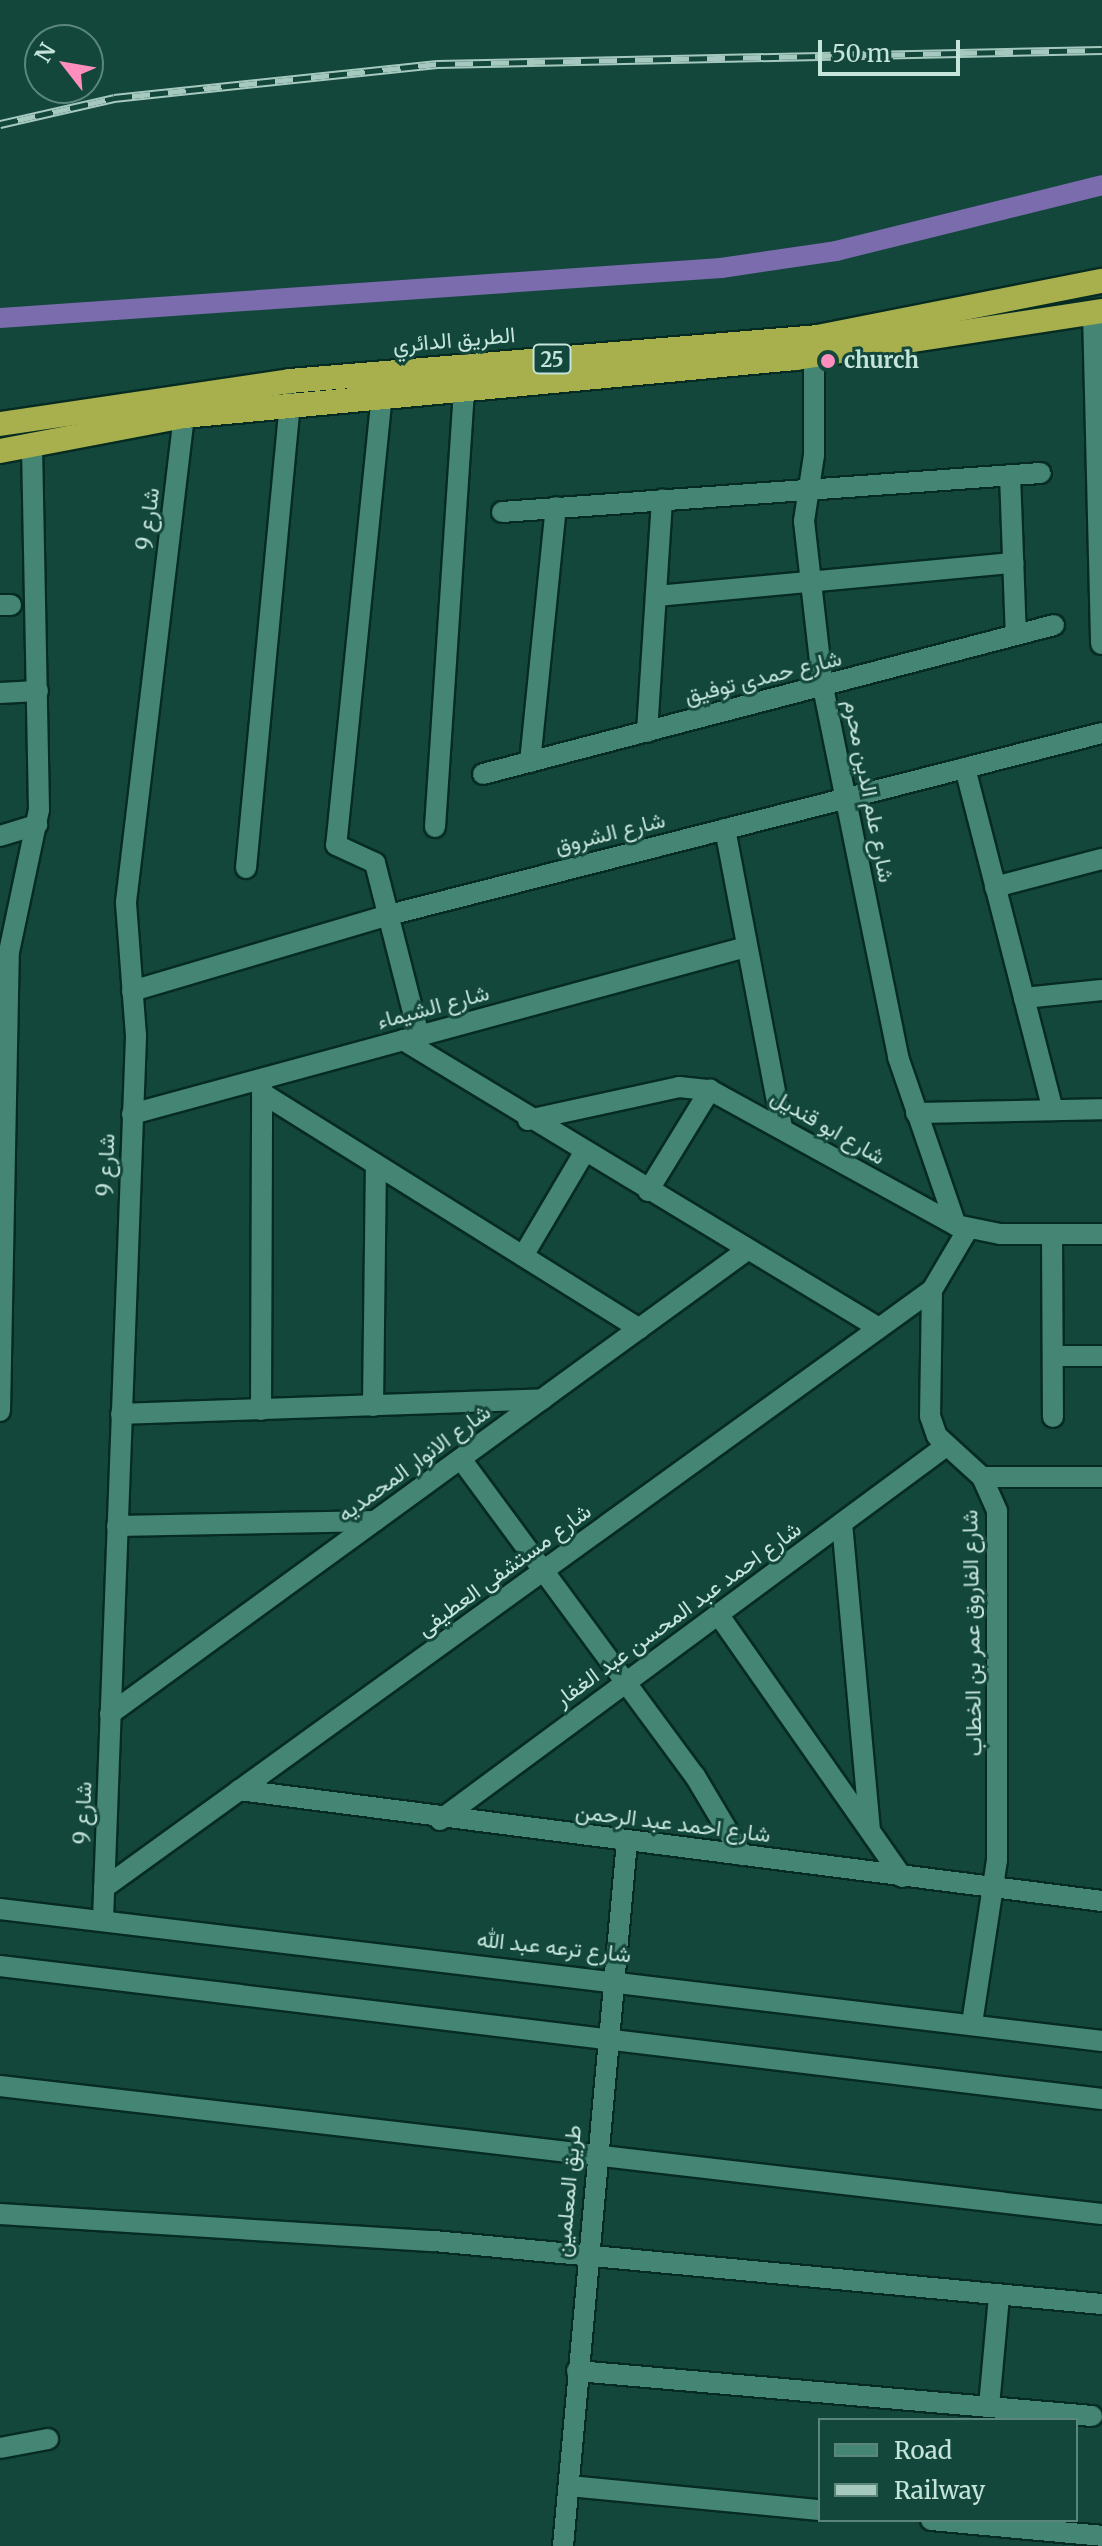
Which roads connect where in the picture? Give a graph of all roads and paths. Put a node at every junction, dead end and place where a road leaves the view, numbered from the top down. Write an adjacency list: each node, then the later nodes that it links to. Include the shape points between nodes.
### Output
1 (1102, 281): 2 (highway, الطريق الدائري / 25)
2 (1076, 286): 3 (highway); 9 (highway, الطريق الدائري / 25, via 818,337 290,381)
3 (1091, 312): 4 (highway, الطريق الدائري / 25); 23 (street)
4 (814, 356): 5 (highway, الطريق الدائري / 25); 14 (street, شارع علم الدين محرم)
5 (464, 385): 6 (highway, الطريق الدائري / 25); 34 (street)
6 (382, 394): 7 (highway, الطريق الدائري / 25); 40 (street, via 336,845 372,858)
7 (290, 403): 8 (highway, الطريق الدائري / 25); 38 (street)
8 (184, 416): 10 (highway, الطريق الدائري / 25); 44 (street, شارع 9, via 126,902)
9 (0, 424)
10 (32, 443): 11 (highway, الطريق الدائري / 25); 25 (street)
11 (0, 451)
12 (1041, 473): 13 (street)
13 (1010, 475): 14 (street); 18 (street)
14 (808, 488): 15 (street); 19 (street, شارع علم الدين محرم)
15 (662, 499): 16 (street); 20 (street)
16 (556, 507): 17 (street); 29 (street)
17 (502, 512)
18 (1013, 563): 19 (street); 22 (street)
19 (809, 579): 20 (street); 24 (street, شارع علم الدين محرم)
20 (656, 596): 27 (street)
21 (1054, 625): 22 (street, شارع حمدى توفيق)
22 (1016, 635): 24 (street, شارع حمدى توفيق)
23 (1101, 644)
24 (823, 687): 27 (street, شارع حمدى توفيق); 32 (street, شارع علم الدين محرم)
25 (38, 691): 26 (street); 33 (street)
26 (0, 693)
27 (647, 732): 29 (street, شارع حمدى توفيق)
28 (1102, 733): 30 (street, شارع الشروق)
29 (530, 762): 31 (street, شارع حمدى توفيق)
30 (965, 768): 32 (street, شارع الشروق); 39 (street)
31 (483, 774)
32 (846, 798): 35 (street, شارع الشروق); 52 (street, شارع علم الدين محرم)
33 (37, 825): 36 (street); 42 (street)
34 (435, 827)
35 (725, 829): 40 (street, شارع الشروق); 41 (street)
36 (0, 836)
37 (1102, 859): 39 (street)
38 (246, 868)
39 (995, 887): 45 (street)
40 (389, 915): 44 (street, شارع الشروق); 47 (street)
41 (746, 947): 47 (street, شارع الشيماء); 55 (street)
42 (4, 953): 46 (street)
43 (1102, 990): 45 (street)
44 (132, 991): 53 (street, شارع 9)
45 (1024, 998): 51 (street)
46 (4, 1011): 72 (street)
47 (411, 1038): 48 (street, شارع الشيماء); 54 (street)
48 (262, 1087): 53 (street, شارع الشيماء); 57 (street); 71 (street)
49 (710, 1090): 54 (street, شارع ابو قنديل, via 679,1087); 55 (street, شارع ابو قنديل); 58 (street)
50 (1102, 1109): 51 (street)
51 (1053, 1110): 52 (street)
52 (916, 1113): 59 (street, شارع علم الدين محرم)
53 (132, 1114): 73 (street, شارع 9)
54 (528, 1120): 56 (street)
55 (782, 1127): 59 (street, شارع ابو قنديل)
56 (584, 1153): 58 (street); 63 (street)
57 (376, 1165): 63 (street); 70 (street)
58 (648, 1191): 62 (street)
59 (962, 1227): 60 (street, شارع ابو قنديل); 64 (street, شارع الفاروق عمر بن الخطاب)
60 (1052, 1234): 61 (street, شارع ابو قنديل); 67 (street)
61 (1102, 1234)
62 (747, 1250): 65 (street); 66 (street, شارع الانوار المحمديه)
63 (523, 1256): 66 (street)
64 (932, 1290): 65 (street, شارع مستشفى العطيفى); 75 (street, شارع الفاروق عمر بن الخطاب, via 930,1416)
65 (879, 1328): 82 (street, شارع مستشفى العطيفى)
66 (639, 1329): 69 (street, شارع الانوار المحمديه)
67 (1053, 1356): 68 (street); 74 (street)
68 (1102, 1356)
69 (543, 1399): 70 (street); 76 (street, شارع الانوار المحمديه)
70 (373, 1406): 71 (street)
71 (261, 1410): 73 (street)
72 (0, 1411)
73 (121, 1414): 81 (street, شارع 9)
74 (1053, 1417)
75 (946, 1446): 77 (street, شارع الفاروق عمر بن الخطاب); 80 (street, شارع احمد عبد المحسن عبد الغفار)
76 (461, 1459): 79 (street, شارع الانوار المحمديه); 82 (street)
77 (982, 1477): 78 (street); 93 (street, شارع الفاروق عمر بن الخطاب, via 997,1511)
78 (1102, 1477)
79 (375, 1521): 81 (street); 85 (street, شارع الانوار المحمديه)
80 (842, 1523): 83 (street, شارع احمد عبد المحسن عبد الغفار); 88 (street)
81 (117, 1526): 85 (street, شارع 9)
82 (544, 1571): 84 (street); 86 (street, شارع مستشفى العطيفى)
83 (718, 1614): 84 (street, شارع احمد عبد المحسن عبد الغفار); 88 (street)
84 (626, 1682): 87 (street, شارع احمد عبد المحسن عبد الغفار); 90 (street)
85 (110, 1714): 92 (street, شارع 9)
86 (239, 1790): 87 (street, شارع احمد عبد الرحمن); 92 (street, شارع مستشفى العطيفى)
87 (440, 1820): 89 (street, شارع احمد عبد الرحمن)
88 (870, 1828): 91 (street)
89 (627, 1841): 90 (street, شارع احمد عبد الرحمن); 98 (street, طريق المعلمين)
90 (742, 1855): 91 (street, شارع احمد عبد الرحمن)
91 (902, 1877): 93 (street, شارع احمد عبد الرحمن)
92 (104, 1888): 96 (street, شارع 9)
93 (994, 1889): 94 (street, شارع احمد عبد الرحمن); 99 (street, شارع الفاروق عمر بن الخطاب)
94 (1102, 1901)
95 (0, 1909): 96 (street, شارع ترعه عبد الله)
96 (103, 1920): 98 (street, شارع ترعه عبد الله)
97 (0, 1966): 100 (street)
98 (614, 1978): 99 (street, شارع ترعه عبد الله); 100 (street, طريق المعلمين)
99 (972, 2023): 101 (street, شارع ترعه عبد الله)
100 (607, 2039): 103 (street); 104 (street, طريق المعلمين)
101 (1102, 2041)
102 (0, 2086): 104 (street)
103 (1102, 2099)
104 (596, 2150): 106 (street); 107 (street, طريق المعلمين)
105 (0, 2214): 107 (street)
106 (1102, 2214)
107 (586, 2255): 108 (street); 110 (street, طريق المعلمين)
108 (999, 2296): 109 (street); 111 (street)
109 (1102, 2304)
110 (577, 2371): 111 (street); 115 (street, طريق المعلمين)
111 (989, 2406): 112 (street)
112 (1092, 2416)
113 (48, 2439): 114 (street)
114 (0, 2448)
115 (569, 2486): 116 (street); 119 (street, طريق المعلمين)
116 (818, 2510)
117 (952, 2522): 118 (street)
118 (1102, 2536)
119 (563, 2546)

